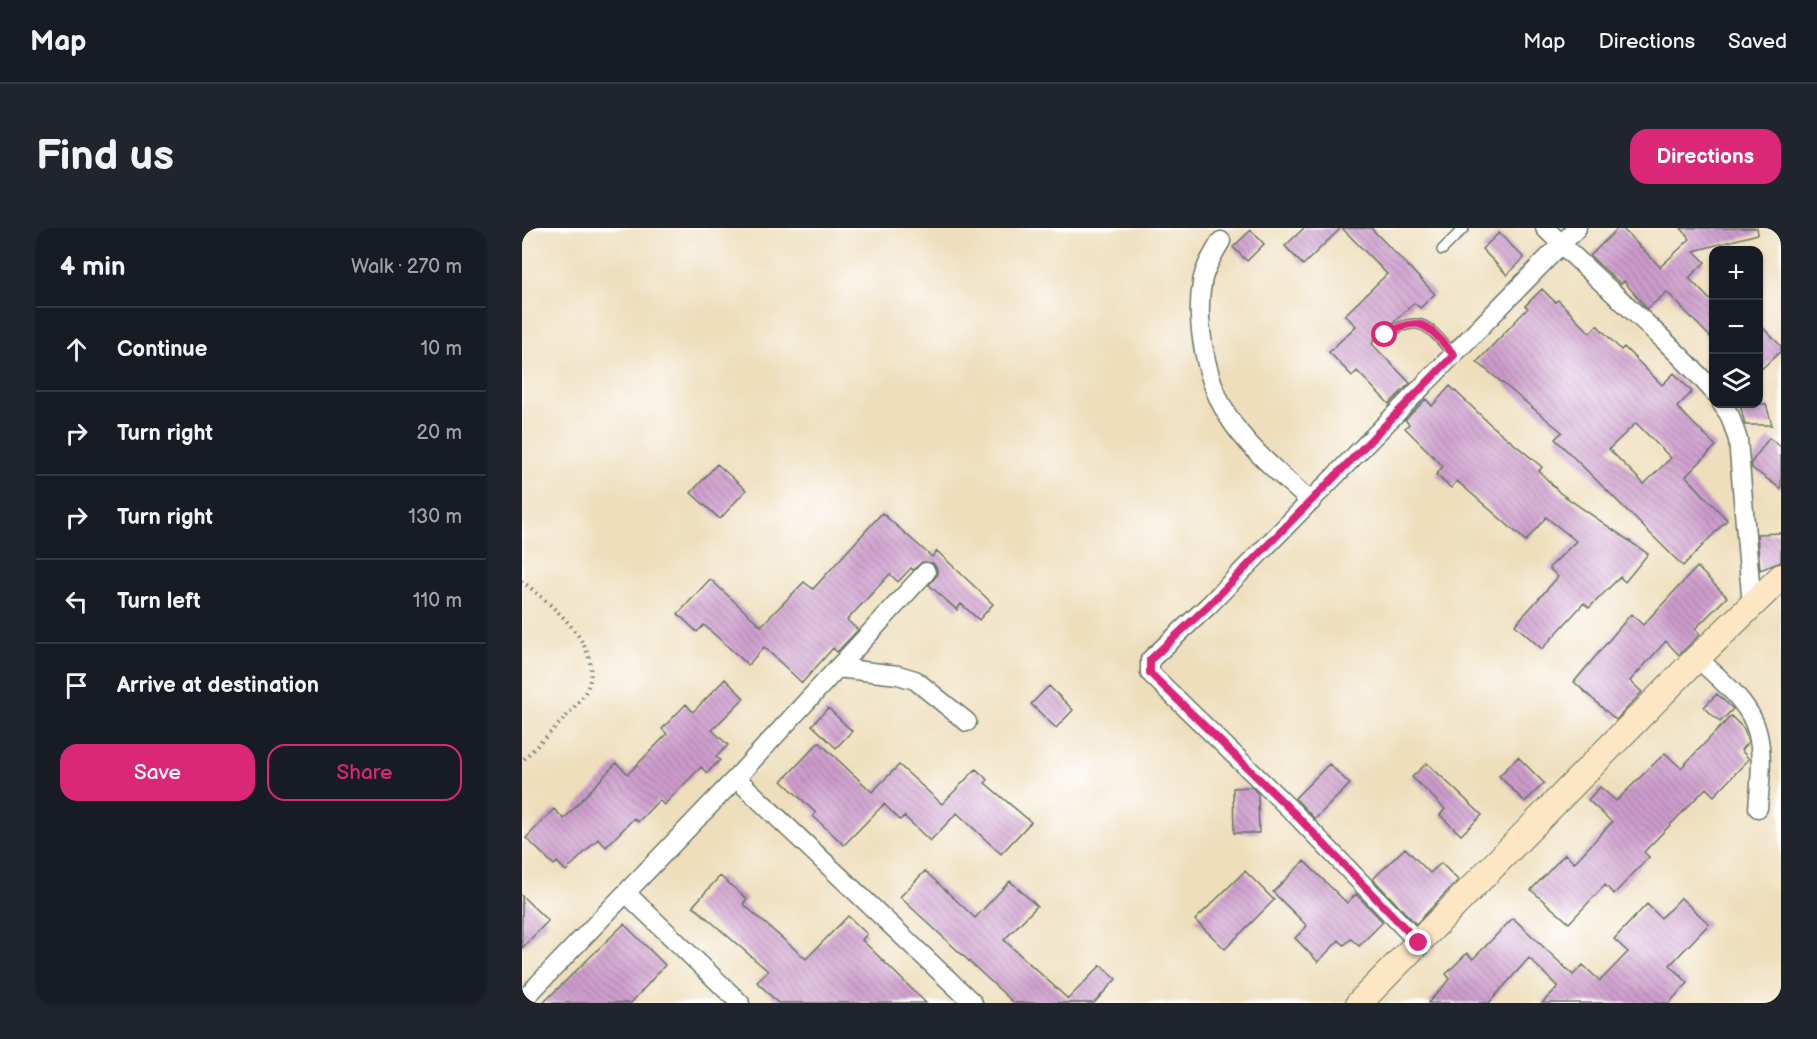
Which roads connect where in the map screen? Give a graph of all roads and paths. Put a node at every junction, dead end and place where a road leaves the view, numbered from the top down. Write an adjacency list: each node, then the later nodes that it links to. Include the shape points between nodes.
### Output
1 (1464, 228): 6 (lane)
2 (1545, 228): 5 (street)
3 (1577, 228): 5 (street)
4 (1221, 241): 11 (street, via 1202,282 1202,332 1210,377 1228,416 1247,440)
5 (1561, 244): 8 (street); 9 (street, via 1683,357)
6 (1442, 250)
7 (1385, 335): 8 (lane, via 1404,323 1416,323 1431,330)
8 (1454, 355): 11 (street)
9 (1709, 387)
10 (1725, 408): 15 (street, via 1738,440)
11 (1311, 502): 23 (street, via 1150,660 1148,668)
12 (926, 572): 17 (street)
13 (1781, 577): 15 (street)
14 (522, 581): 19 (path, via 555,607 581,640 593,667 581,699)
15 (1752, 607): 16 (street)
16 (1697, 658): 21 (street, via 1731,688 1755,720 1762,762); 23 (street)
17 (837, 668): 18 (street, via 915,680); 20 (street)
18 (967, 722)
19 (522, 761)
20 (736, 778): 22 (street); 26 (street)
21 (1758, 808)
22 (626, 893): 24 (street); 25 (street)
23 (1419, 943): 27 (street)
24 (522, 1001)
25 (740, 1003)
26 (973, 1003)
27 (1359, 1003)

